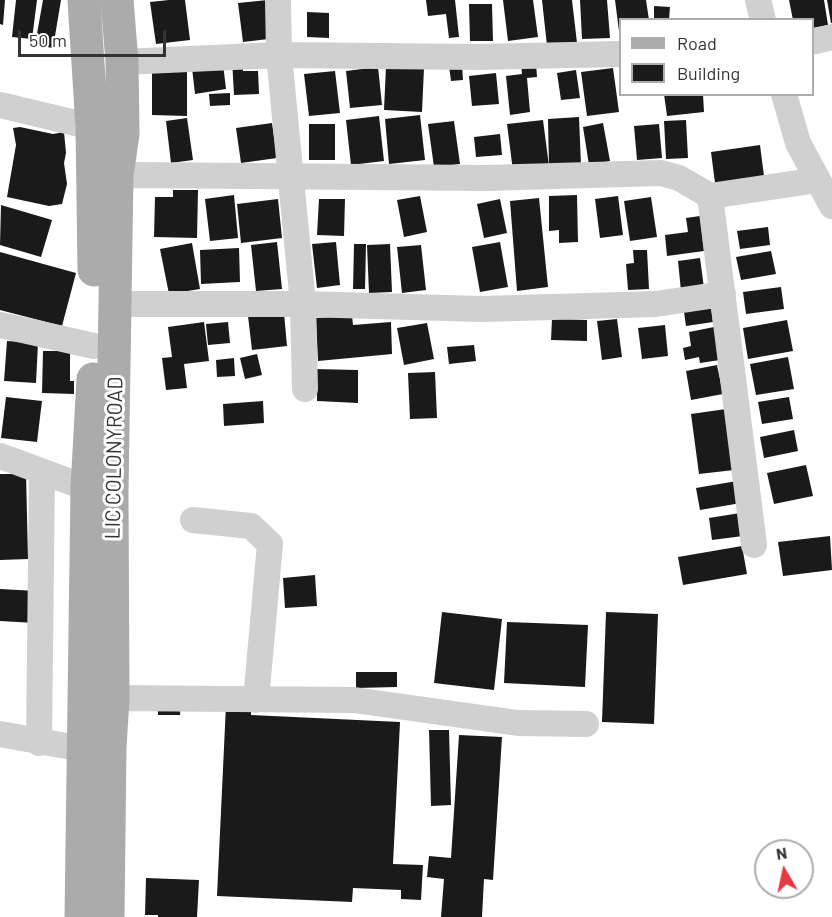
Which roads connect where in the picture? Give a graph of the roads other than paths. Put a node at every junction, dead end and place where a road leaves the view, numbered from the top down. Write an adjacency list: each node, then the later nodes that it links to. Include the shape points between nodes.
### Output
1 (84, 0): 13 (main road, LIC COLONYROAD)
2 (117, 0): 10 (main road, LIC COLONYROAD)
3 (278, 0): 9 (street)
4 (758, 0): 5 (street)
5 (762, 18)
6 (832, 37): 7 (street)
7 (814, 42)
8 (619, 54): 9 (street)
9 (279, 55): 10 (street); 15 (street)
10 (122, 62): 14 (main road, LIC COLONYROAD, via 123,134)
11 (785, 96): 16 (street, via 798,143)
12 (0, 105): 13 (street)
13 (92, 127): 14 (main road, LIC COLONYROAD)
14 (105, 176): 15 (street); 20 (main road, LIC COLONYROAD); 23 (main road, LIC COLONYROAD)
15 (291, 176): 17 (street, via 485,178 661,173 679,178); 21 (street)
16 (818, 180): 17 (street); 18 (street)
17 (710, 196): 19 (street)
18 (832, 206)
19 (723, 294): 21 (street, via 656,304 482,309); 29 (street)
20 (116, 304): 21 (street); 27 (main road, LIC COLONYROAD)
21 (303, 304): 24 (street)
22 (0, 325): 23 (street)
23 (94, 346): 27 (main road, LIC COLONYROAD)
24 (305, 389)
25 (0, 456): 26 (street)
26 (42, 472): 27 (street); 34 (street)
27 (100, 490): 30 (main road, LIC COLONYROAD); 35 (main road, LIC COLONYROAD)
28 (193, 520): 31 (street, via 251,526 270,544)
29 (754, 545)
30 (113, 698): 31 (street); 35 (main road, LIC COLONYROAD)
31 (256, 700): 32 (street, via 354,700 519,723)
32 (586, 724)
33 (0, 734): 34 (street)
34 (39, 743): 35 (street)
35 (96, 749): 36 (main road, LIC COLONYROAD); 37 (main road, LIC COLONYROAD)
36 (81, 917)
37 (108, 917)

